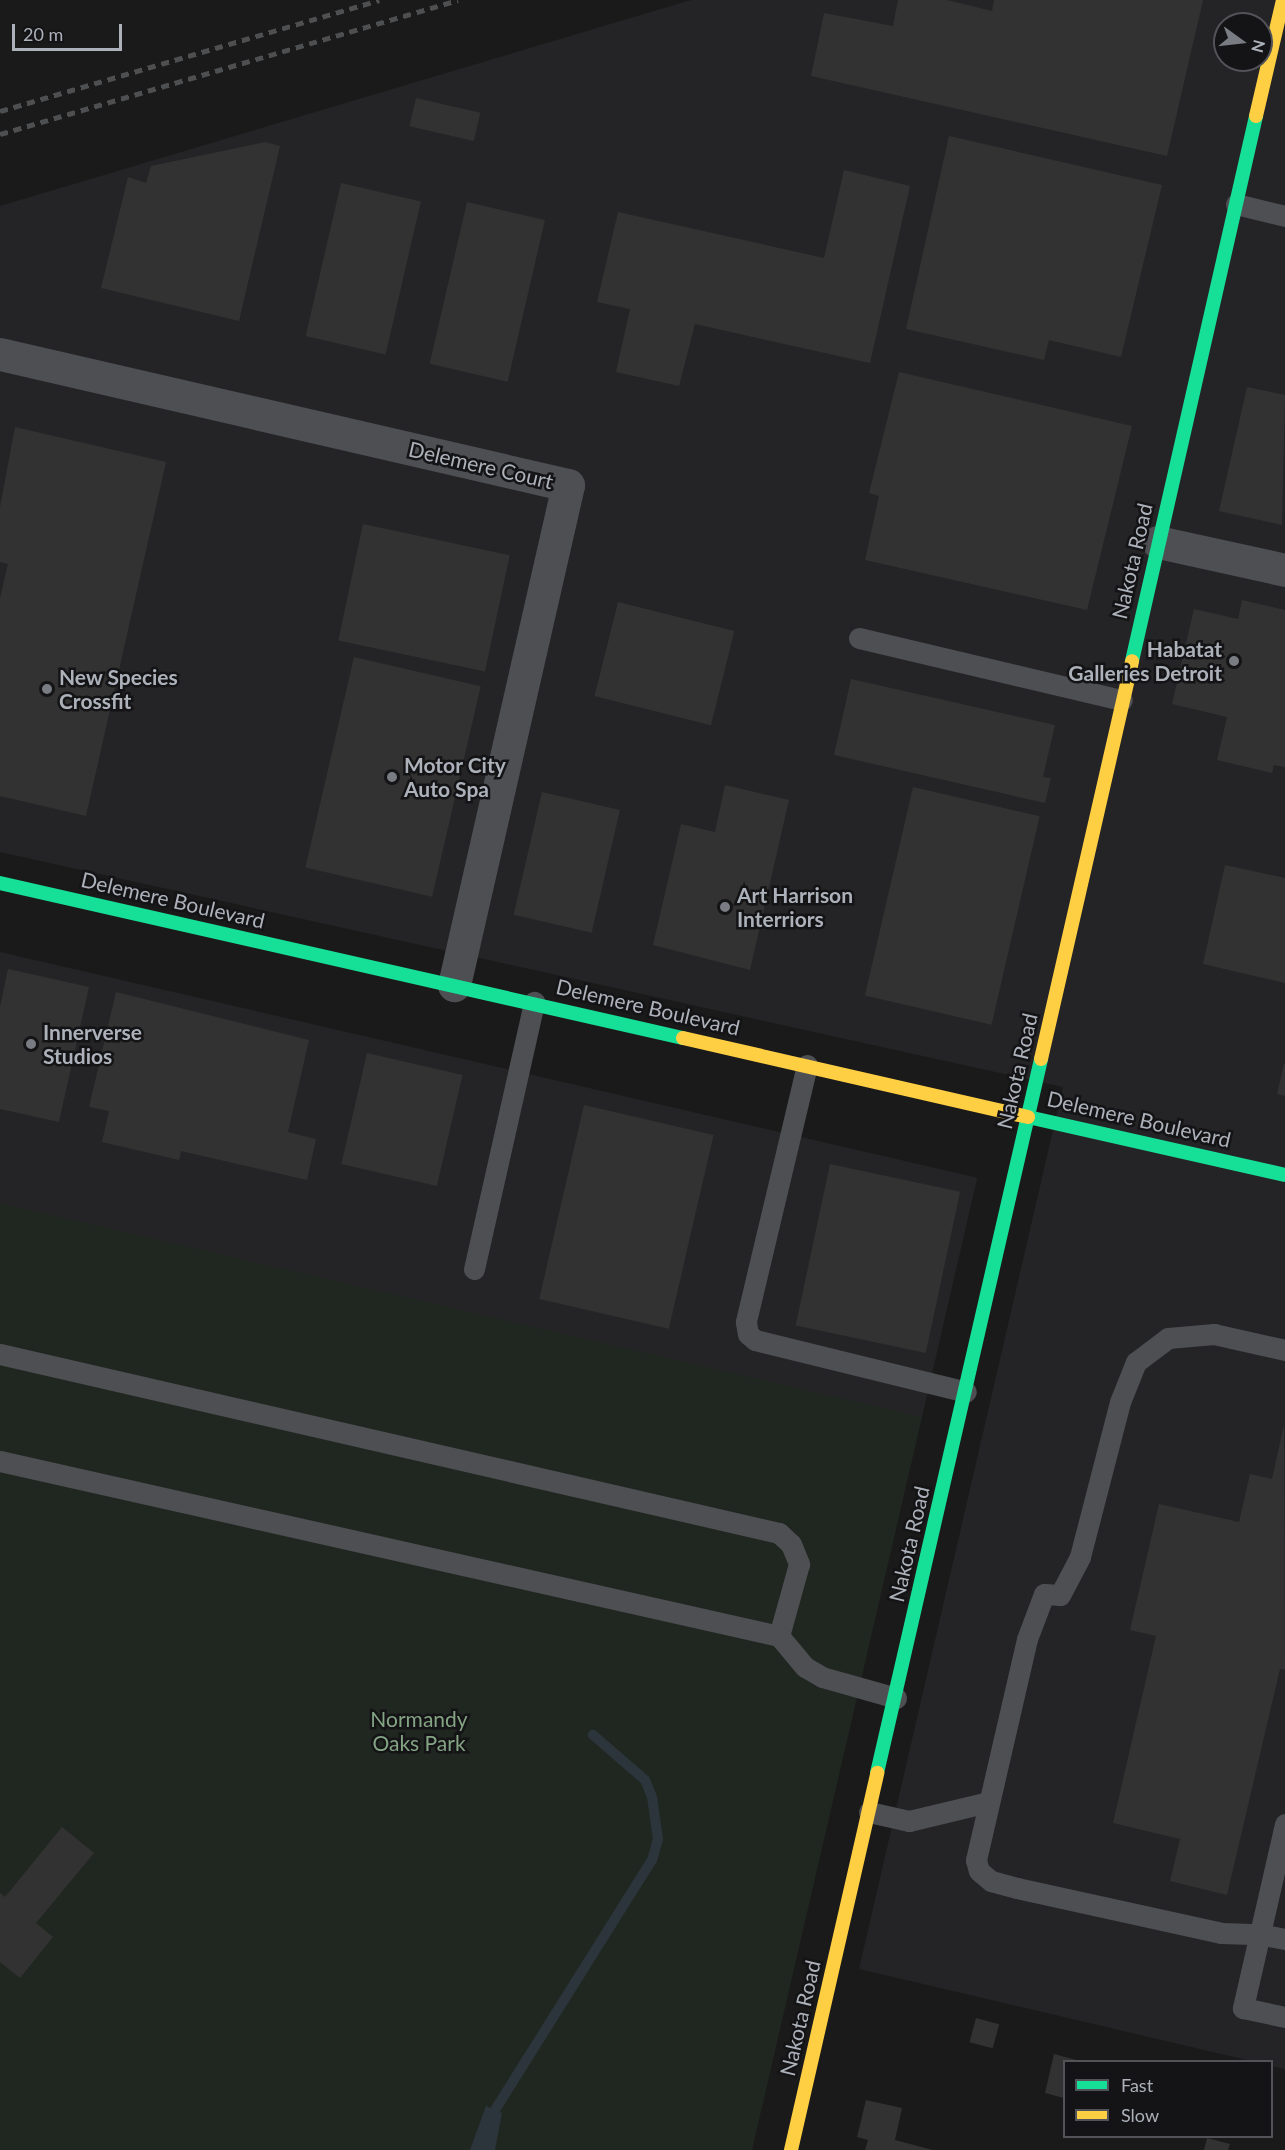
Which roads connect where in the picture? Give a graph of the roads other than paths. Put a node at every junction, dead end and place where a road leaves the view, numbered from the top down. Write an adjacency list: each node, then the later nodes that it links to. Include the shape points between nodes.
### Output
1 (1283, 0): 2 (street, Nakota Road)
2 (1236, 204): 3 (lane); 5 (street, Nakota Road)
3 (1285, 216)
4 (0, 354): 10 (street, Delemere Court, via 568,485)
5 (1158, 542): 6 (street); 8 (street, Nakota Road)
6 (1285, 570)
7 (859, 638): 8 (lane)
8 (1122, 700): 13 (street, Nakota Road)
9 (0, 883): 10 (street, Delemere Boulevard)
10 (454, 985): 11 (street, Delemere Boulevard)
11 (534, 1002): 12 (street, Delemere Boulevard); 15 (lane)
12 (807, 1065): 13 (street, Delemere Boulevard); 18 (lane, via 746,1322 747,1334 754,1340)
13 (1029, 1115): 14 (street, Delemere Boulevard); 18 (street, Nakota Road)
14 (1285, 1175)
15 (474, 1269)
16 (1285, 1350): 22 (lane, via 1214,1334 1168,1338 1136,1362 1120,1402 1080,1557 1060,1595 1044,1594 1027,1639)
17 (0, 1354): 20 (lane, via 779,1533 791,1544 799,1564)
18 (966, 1392): 21 (street, Nakota Road)
19 (0, 1461): 20 (lane)
20 (779, 1636): 21 (lane, via 805,1667 822,1677)
21 (896, 1698): 23 (street, Nakota Road)
22 (988, 1802): 23 (lane, via 909,1821); 25 (lane, via 976,1860 980,1871 991,1881 1221,1934)
23 (869, 1812): 28 (street, Nakota Road)
24 (1285, 1827): 25 (lane)
25 (1259, 1934): 26 (lane); 27 (lane, via 1244,2008)
26 (1285, 1940)
27 (1285, 2017)
28 (791, 2150)

